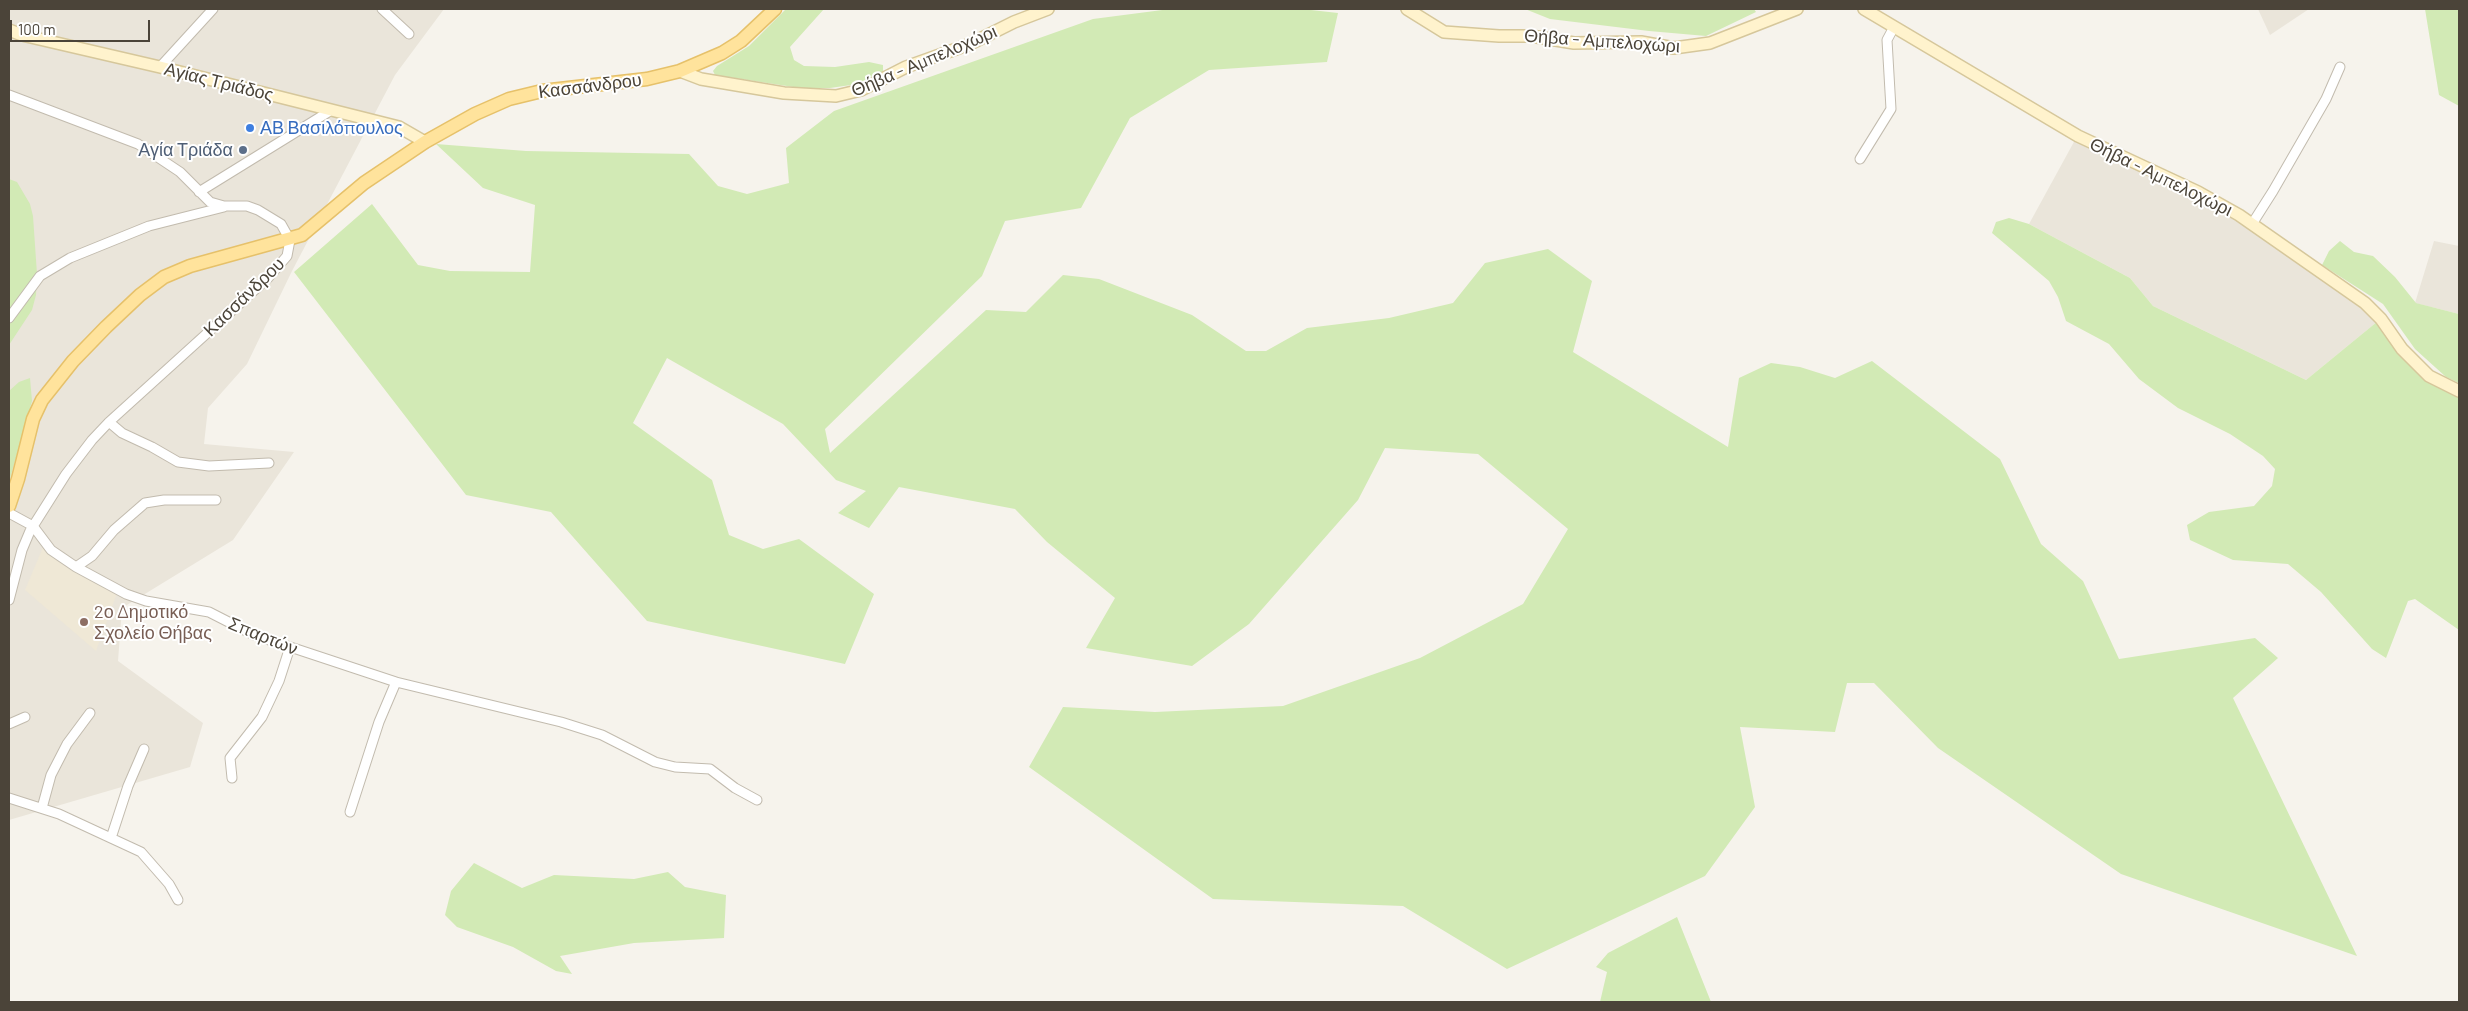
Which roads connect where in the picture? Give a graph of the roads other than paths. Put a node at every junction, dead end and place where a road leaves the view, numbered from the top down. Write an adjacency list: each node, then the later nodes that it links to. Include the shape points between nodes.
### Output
1 (213, 9): 11 (street)
2 (382, 9): 10 (street)
3 (775, 9): 13 (main road, Κασσάνδρου, via 741,41)
4 (1048, 9): 13 (street, Θήβα - Αμπελοχώρι, via 970,44 906,67 860,90 836,96 784,93 701,78)
5 (1407, 9): 6 (street, Θήβα - Αμπελοχώρι, via 1444,32 1531,36 1574,43 1641,42 1674,48 1710,43)
6 (1797, 9)
7 (1864, 9): 8 (street, Θήβα - Αμπελοχώρι)
8 (1894, 27): 17 (street, via 1887,40 1891,109); 20 (street, Θήβα - Αμπελοχώρι, via 2078,136 2198,192)
9 (9, 30): 11 (street, Αγίας Τριάδος)
10 (409, 34)
11 (160, 67): 15 (street, Αγίας Τριάδος)
12 (2340, 67): 20 (street, via 2326,99)
13 (680, 71): 16 (main road, Κασσάνδρου, via 647,79 542,91 509,99)
14 (9, 95): 18 (street, via 138,144 180,172)
15 (330, 111): 16 (street, Αγίας Τριάδος, via 399,127); 18 (street)
16 (425, 142): 21 (main road, Κασσάνδρου, via 364,183 302,235)
17 (1860, 159)
18 (199, 192): 19 (street, via 210,202)
19 (224, 206): 21 (street, via 247,206 267,214 281,224); 22 (street, via 149,226 70,258 40,276)
20 (2252, 224): 23 (street, Θήβα - Αμπελοχώρι, via 2365,303 2382,319 2402,349 2429,376)
21 (290, 240): 24 (street, Κασσάνδρου, via 287,256 268,278); 27 (main road, via 190,266 164,277 140,295 73,361 42,400 33,420)
22 (9, 318)
23 (2459, 391)
24 (109, 422): 25 (street, via 122,433 178,462 209,466); 29 (street, Κασσάνδρου, via 66,474)
25 (270, 463)
26 (216, 500): 30 (street, via 145,503 114,530 92,556)
27 (9, 506)
28 (9, 513): 29 (street)
29 (33, 526): 30 (street, Σπαρτών, via 51,550); 31 (street, Κασσάνδρου, via 22,550)
30 (76, 567): 32 (street, Σπαρτών, via 126,594 146,601 210,612 254,635)
31 (9, 600)
32 (290, 648): 33 (street, Σπαρτών); 38 (street, via 262,717 230,758)
33 (396, 682): 40 (street, Σπαρτών, via 561,722 602,735 656,762 710,769); 42 (street)
34 (90, 713): 41 (street, via 66,744 49,782)
35 (25, 717): 36 (street)
36 (9, 724)
37 (144, 749): 43 (street)
38 (232, 778)
39 (9, 798): 41 (street)
40 (757, 800)
41 (42, 808): 43 (street)
42 (350, 812)
43 (110, 838): 44 (street, via 141,852 169,884)
44 (178, 900)

